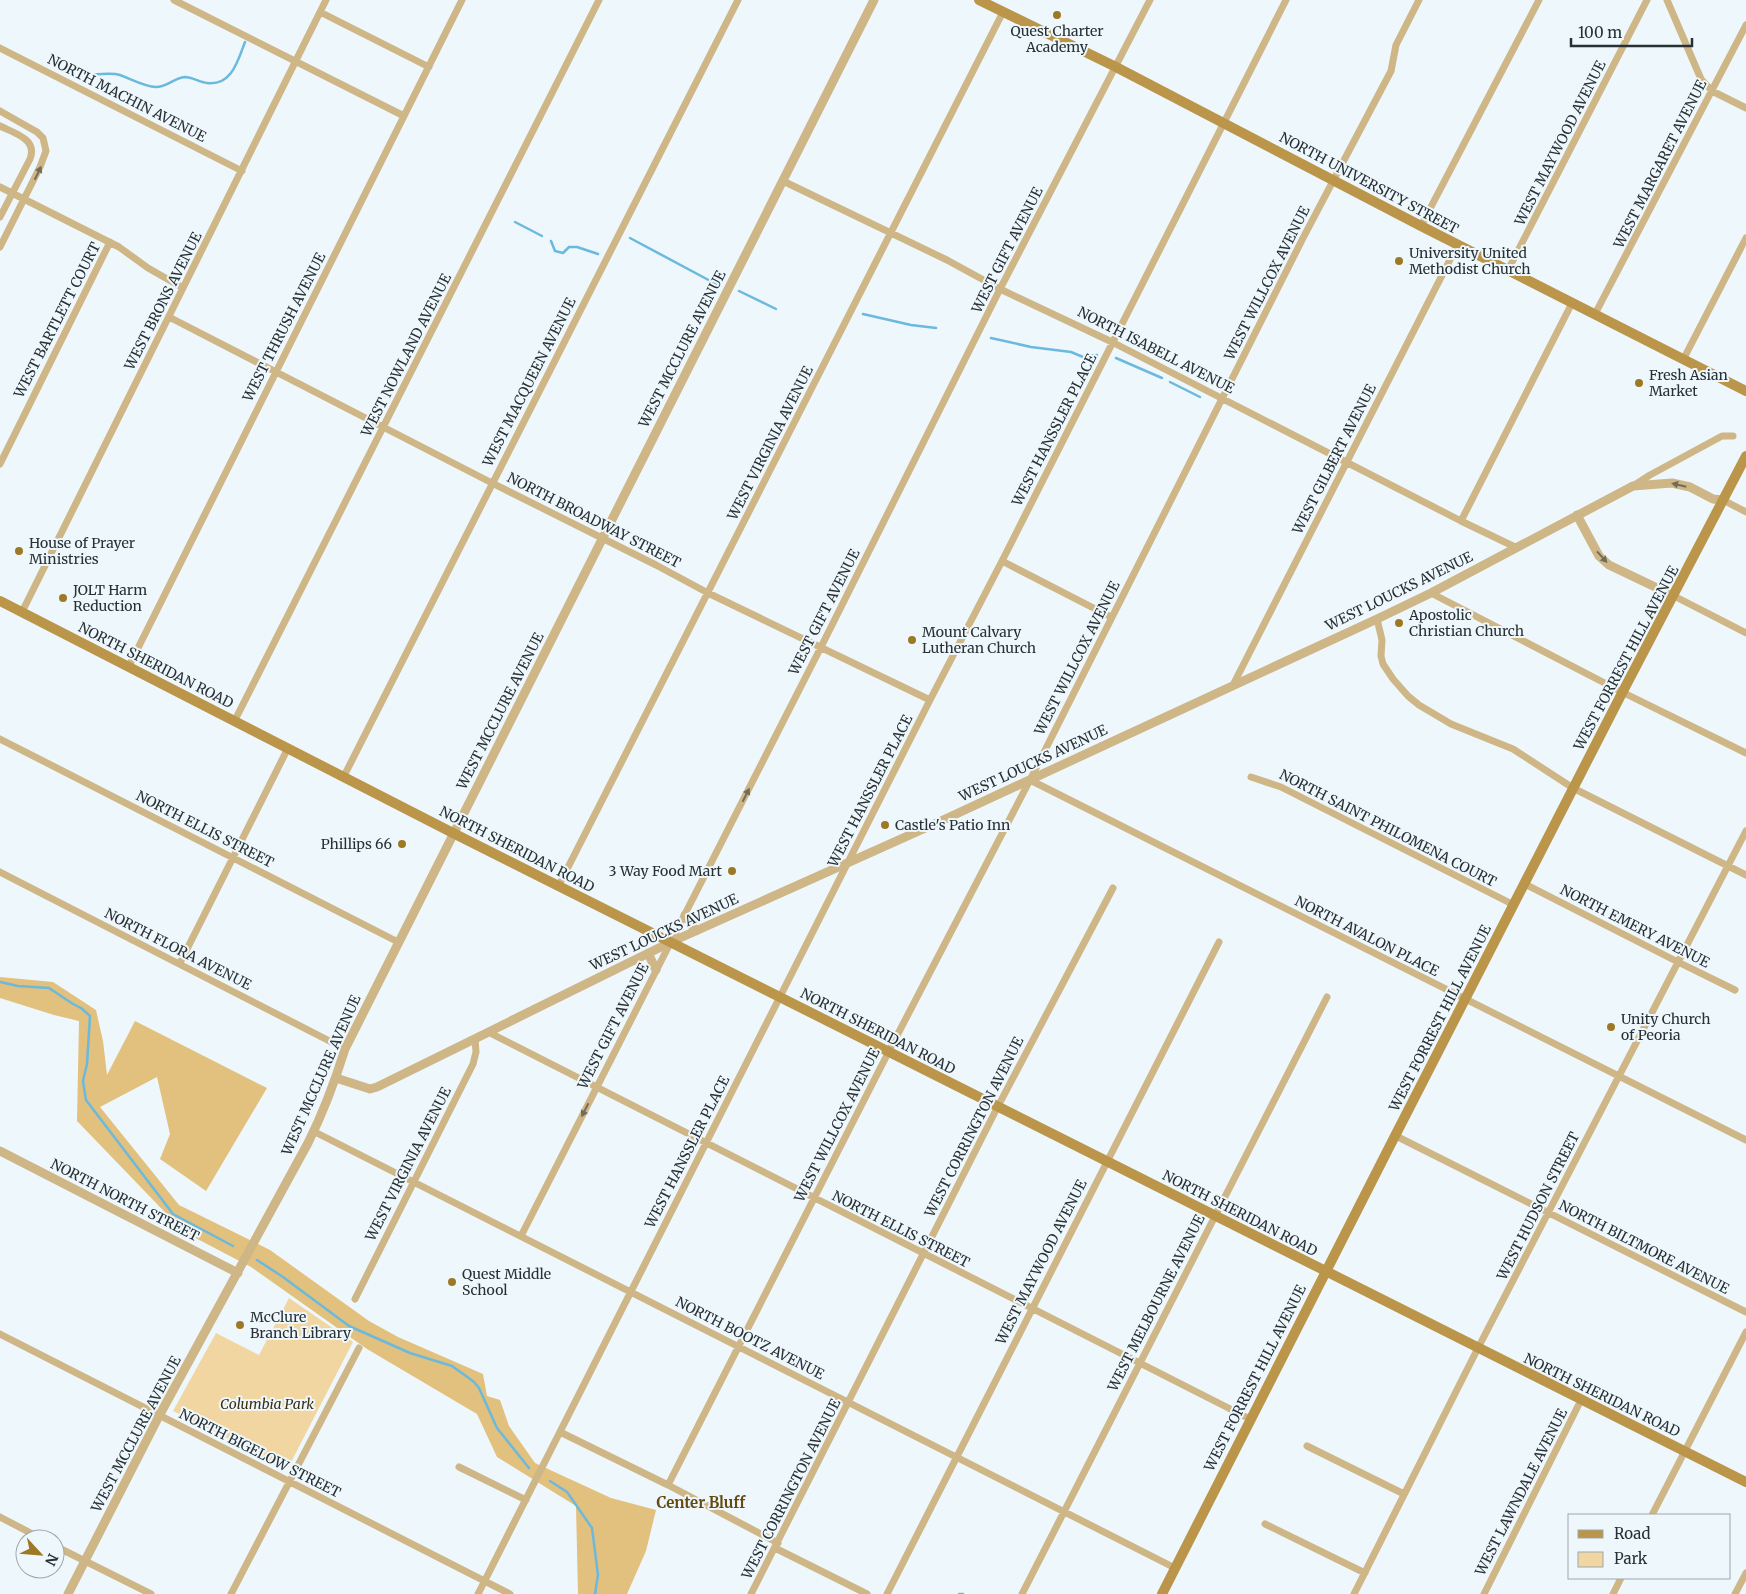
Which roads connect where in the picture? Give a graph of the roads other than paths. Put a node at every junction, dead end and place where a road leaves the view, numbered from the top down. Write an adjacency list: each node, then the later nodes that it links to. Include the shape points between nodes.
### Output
1 (174, 0): 18 (street)
2 (326, 0): 14 (street, WEST BRONS AVENUE)
3 (462, 0): 19 (street, WEST THRUSH AVENUE)
4 (599, 0): 55 (street, WEST NOWLAND AVENUE)
5 (738, 0): 60 (street, WEST MACQUEEN AVENUE)
6 (874, 0): 33 (street, WEST MCCLURE AVENUE)
7 (979, 0): 15 (main road, NORTH UNIVERSITY STREET)
8 (1150, 0): 20 (street, WEST GIFT AVENUE)
9 (1286, 0): 25 (street, WEST HANSSLER PLACE)
10 (1419, 0): 32 (street, WEST WILLCOX AVENUE, via 1396,45 1391,71)
11 (1539, 0): 38 (street)
12 (1647, 0): 44 (street, WEST MAYWOOD AVENUE)
13 (1667, 0): 21 (street, via 1702,79)
14 (320, 12): 18 (street, WEST BRONS AVENUE); 19 (street)
15 (1003, 12): 20 (main road, NORTH UNIVERSITY STREET); 39 (street, WEST VIRGINIA AVENUE)
16 (1746, 25): 21 (street, WEST MARGARET AVENUE)
17 (0, 48): 31 (street, NORTH MACHIN AVENUE)
18 (296, 61): 24 (street); 31 (street, WEST BRONS AVENUE)
19 (429, 67): 24 (street, WEST THRUSH AVENUE)
20 (1116, 68): 25 (main road, NORTH UNIVERSITY STREET); 46 (street, WEST GIFT AVENUE)
21 (1712, 91): 22 (street); 48 (street, WEST MARGARET AVENUE)
22 (1746, 108)
23 (0, 111): 27 (street)
24 (404, 116): 52 (street, WEST THRUSH AVENUE)
25 (1225, 123): 32 (main road, NORTH UNIVERSITY STREET); 50 (street, WEST HANSSLER PLACE)
26 (0, 126): 28 (street)
27 (38, 132): 28 (street); 30 (street, via 45,144)
28 (30, 143): 29 (street)
29 (32, 153): 30 (street); 35 (street)
30 (45, 155): 36 (street, one-way to 30)
31 (242, 171): 45 (street, WEST BRONS AVENUE)
32 (1334, 180): 38 (main road, NORTH UNIVERSITY STREET); 54 (street, WEST WILLCOX AVENUE)
33 (783, 182): 39 (street, NORTH ISABELL AVENUE); 66 (street, WEST MCCLURE AVENUE)
34 (0, 187): 35 (street)
35 (12, 193): 36 (street); 37 (street)
36 (24, 199): 41 (street); 43 (street)
37 (0, 217)
38 (1421, 226): 42 (main road, NORTH UNIVERSITY STREET)
39 (891, 233): 46 (street, NORTH ISABELL AVENUE); 70 (street, WEST VIRGINIA AVENUE)
40 (1746, 238): 51 (street)
41 (110, 242): 45 (street); 59 (street, WEST BARTLETT COURT)
42 (1458, 244): 44 (main road, NORTH UNIVERSITY STREET); 58 (street, WEST GILBERT AVENUE)
43 (0, 247)
44 (1508, 270): 47 (main road, NORTH UNIVERSITY STREET)
45 (183, 288): 49 (street, WEST BRONS AVENUE)
46 (1000, 289): 50 (street, NORTH ISABELL AVENUE); 77 (street, WEST GIFT AVENUE)
47 (1572, 303): 48 (main road, NORTH UNIVERSITY STREET); 65 (street)
48 (1595, 314): 51 (main road, NORTH UNIVERSITY STREET)
49 (169, 317): 52 (street, NORTH BROADWAY STREET); 73 (street, WEST BRONS AVENUE)
50 (1112, 342): 54 (street, NORTH ISABELL AVENUE); 68 (street, WEST HANSSLER PLACE)
51 (1684, 358): 53 (main road, NORTH UNIVERSITY STREET)
52 (275, 372): 55 (street, NORTH BROADWAY STREET); 78 (street, WEST THRUSH AVENUE)
53 (1746, 391)
54 (1222, 398): 58 (street, NORTH ISABELL AVENUE); 74 (street, WEST WILLCOX AVENUE)
55 (383, 427): 60 (street, NORTH BROADWAY STREET); 82 (street, WEST NOWLAND AVENUE)
56 (1733, 436): 61 (street, WEST LOUCKS AVENUE, via 1722,436)
57 (1746, 456): 62 (main road, WEST FORREST HILL AVENUE)
58 (1346, 462): 65 (street, NORTH ISABELL AVENUE); 79 (street, WEST GILBERT AVENUE)
59 (0, 464)
60 (492, 483): 66 (street, NORTH BROADWAY STREET); 86 (street, WEST MACQUEEN AVENUE)
61 (1633, 486): 62 (street, one-way to 61, via 1672,483); 64 (street, WEST LOUCKS AVENUE)
62 (1724, 500): 63 (street); 71 (main road, WEST FORREST HILL AVENUE)
63 (1746, 512)
64 (1577, 515): 67 (street, WEST LOUCKS AVENUE); 71 (street, one-way to 71, via 1599,556 1609,565)
65 (1461, 521): 67 (street, NORTH ISABELL AVENUE)
66 (602, 538): 70 (street, NORTH BROADWAY STREET); 91 (street, WEST MCCLURE AVENUE)
67 (1515, 547): 69 (street, WEST LOUCKS AVENUE)
68 (1002, 561): 74 (street); 81 (street, WEST HANSSLER PLACE)
69 (1431, 592): 75 (street, WEST LOUCKS AVENUE); 80 (street)
70 (708, 593): 77 (street, NORTH BROADWAY STREET); 98 (street, WEST VIRGINIA AVENUE)
71 (1674, 596): 76 (street); 80 (main road, WEST FORREST HILL AVENUE)
72 (0, 601): 73 (main road, NORTH SHERIDAN ROAD)
73 (22, 612): 78 (main road, NORTH SHERIDAN ROAD)
74 (1111, 617): 88 (street, WEST WILLCOX AVENUE)
75 (1377, 619): 79 (street, WEST LOUCKS AVENUE); 89 (street, via 1383,664 1408,696 1450,724 1523,754)
76 (1746, 634)
77 (821, 647): 81 (street, NORTH BROADWAY STREET); 101 (street, WEST GIFT AVENUE, one-way to 77)
78 (129, 666): 82 (main road, NORTH SHERIDAN ROAD)
79 (1233, 685): 88 (street, WEST LOUCKS AVENUE)
80 (1622, 692): 85 (street); 89 (main road, WEST FORREST HILL AVENUE)
81 (930, 700): 93 (street, WEST HANSSLER PLACE)
82 (235, 720): 84 (main road, NORTH SHERIDAN ROAD)
83 (0, 739): 92 (street, NORTH ELLIS STREET)
84 (288, 748): 86 (main road, NORTH SHERIDAN ROAD); 92 (street)
85 (1746, 753)
86 (344, 776): 91 (main road, NORTH SHERIDAN ROAD)
87 (1251, 777): 100 (street, NORTH SAINT PHILOMENA COURT, via 1287,790)
88 (1030, 780): 93 (street, WEST LOUCKS AVENUE); 113 (street, NORTH AVALON PLACE); 117 (street, WEST WILLCOX AVENUE)
89 (1573, 788): 94 (street); 97 (main road, WEST FORREST HILL AVENUE)
90 (1746, 832): 94 (street, WEST HUDSON STREET)
91 (454, 833): 98 (main road, NORTH SHERIDAN ROAD); 103 (street, WEST MCCLURE AVENUE)
92 (233, 857): 103 (street, NORTH ELLIS STREET); 108 (street)
93 (849, 862): 102 (street, WEST LOUCKS AVENUE); 111 (street, WEST HANSSLER PLACE)
94 (1728, 866): 96 (street); 107 (street, WEST HUDSON STREET)
95 (0, 872): 108 (street, NORTH FLORA AVENUE)
96 (1746, 875)
97 (1525, 884): 100 (main road, WEST FORREST HILL AVENUE); 107 (street, NORTH EMERY AVENUE)
98 (559, 885): 104 (main road, NORTH SHERIDAN ROAD)
99 (1113, 888): 121 (street, WEST CORRINGTON AVENUE)
100 (1514, 905): 113 (main road, WEST FORREST HILL AVENUE)
101 (685, 915): 102 (street); 104 (street, WEST GIFT AVENUE)
102 (696, 931): 104 (street, WEST LOUCKS AVENUE)
103 (398, 942): 116 (street, WEST MCCLURE AVENUE)
104 (671, 942): 106 (street, WEST LOUCKS AVENUE); 109 (street, WEST GIFT AVENUE); 111 (main road, NORTH SHERIDAN ROAD)
105 (1219, 942): 127 (street, WEST MAYWOOD AVENUE)
106 (648, 953): 109 (street); 114 (street, WEST LOUCKS AVENUE)
107 (1678, 962): 110 (street, NORTH EMERY AVENUE); 118 (street, WEST HUDSON STREET)
108 (180, 963): 116 (street, NORTH FLORA AVENUE)
109 (656, 970): 120 (street, WEST GIFT AVENUE)
110 (1735, 990)
111 (779, 997): 117 (main road, NORTH SHERIDAN ROAD); 125 (street, WEST HANSSLER PLACE)
112 (1327, 997): 131 (street, WEST MELBOURNE AVENUE)
113 (1465, 999): 118 (street, NORTH AVALON PLACE); 123 (main road, WEST FORREST HILL AVENUE)
114 (488, 1032): 115 (street, WEST LOUCKS AVENUE); 120 (street, NORTH ELLIS STREET)
115 (475, 1039): 119 (street, WEST LOUCKS AVENUE, via 370,1089); 128 (street, WEST VIRGINIA AVENUE, via 473,1064)
116 (345, 1049): 119 (street, WEST MCCLURE AVENUE)
117 (888, 1051): 121 (main road, NORTH SHERIDAN ROAD); 129 (street, WEST WILLCOX AVENUE)
118 (1618, 1077): 124 (street, NORTH AVALON PLACE); 130 (street, WEST HUDSON STREET)
119 (336, 1078): 122 (street, WEST MCCLURE AVENUE)
120 (596, 1088): 125 (street, NORTH ELLIS STREET); 132 (street, WEST GIFT AVENUE, one-way to 132)
121 (998, 1107): 127 (main road, NORTH SHERIDAN ROAD); 133 (street, WEST CORRINGTON AVENUE)
122 (314, 1131): 128 (street, NORTH BOOTZ AVENUE); 135 (street, WEST MCCLURE AVENUE)
123 (1396, 1136): 130 (street, NORTH BILTMORE AVENUE); 134 (main road, WEST FORREST HILL AVENUE)
124 (1746, 1140)
125 (705, 1143): 129 (street, NORTH ELLIS STREET); 136 (street, WEST HANSSLER PLACE)
126 (0, 1152): 135 (street, NORTH NORTH STREET)
127 (1107, 1161): 131 (main road, NORTH SHERIDAN ROAD); 138 (street, WEST MAYWOOD AVENUE)
128 (413, 1182): 132 (street, NORTH BOOTZ AVENUE); 137 (street, WEST VIRGINIA AVENUE)
129 (814, 1199): 133 (street, NORTH ELLIS STREET); 142 (street, WEST WILLCOX AVENUE)
130 (1549, 1213): 139 (street, NORTH BILTMORE AVENUE); 144 (street, WEST HUDSON STREET)
131 (1214, 1216): 134 (main road, NORTH SHERIDAN ROAD); 145 (street, WEST MELBOURNE AVENUE)
132 (521, 1236): 136 (street, NORTH BOOTZ AVENUE)
133 (922, 1254): 138 (street, NORTH ELLIS STREET); 147 (street, WEST CORRINGTON AVENUE)
134 (1325, 1271): 144 (main road, NORTH SHERIDAN ROAD); 149 (main road, WEST FORREST HILL AVENUE)
135 (238, 1273): 148 (street, WEST MCCLURE AVENUE)
136 (631, 1291): 142 (street, NORTH BOOTZ AVENUE); 150 (street, WEST HANSSLER PLACE)
137 (355, 1298)
138 (1032, 1309): 145 (street, NORTH ELLIS STREET); 153 (street, WEST MAYWOOD AVENUE)
139 (1746, 1312)
140 (1746, 1332): 152 (street)
141 (0, 1334): 148 (street, NORTH BIGELOW STREET)
142 (739, 1346): 147 (street, NORTH BOOTZ AVENUE); 157 (street, WEST WILLCOX AVENUE)
143 (359, 1348): 155 (street)
144 (1478, 1348): 146 (main road, NORTH SHERIDAN ROAD); 158 (street, WEST HUDSON STREET)
145 (1140, 1363): 149 (street, NORTH ELLIS STREET); 160 (street, WEST MELBOURNE AVENUE)
146 (1581, 1400): 152 (main road, NORTH SHERIDAN ROAD); 184 (street, WEST LAWNDALE AVENUE)
147 (849, 1402): 153 (street, NORTH BOOTZ AVENUE); 165 (street, WEST CORRINGTON AVENUE)
148 (159, 1416): 155 (street, NORTH BIGELOW STREET); 167 (street, WEST MCCLURE AVENUE)
149 (1250, 1419): 168 (main road, WEST FORREST HILL AVENUE)
150 (560, 1432): 157 (street); 159 (street, WEST HANSSLER PLACE)
151 (1307, 1446): 158 (street)
152 (1685, 1451): 156 (main road, NORTH SHERIDAN ROAD); 161 (street)
153 (957, 1457): 160 (street, NORTH BOOTZ AVENUE); 180 (street, WEST MAYWOOD AVENUE)
154 (459, 1467): 159 (street)
155 (290, 1482): 172 (street, NORTH BIGELOW STREET); 175 (street)
156 (1746, 1482)
157 (668, 1485): 165 (street)
158 (1404, 1494): 169 (street, WEST HUDSON STREET)
159 (526, 1500): 172 (street, WEST HANSSLER PLACE)
160 (1064, 1512): 168 (street, NORTH BOOTZ AVENUE); 181 (street, WEST MELBOURNE AVENUE)
161 (1653, 1514)
162 (0, 1518): 164 (street)
163 (1265, 1524): 169 (street)
164 (22, 1529)
165 (776, 1545): 178 (street, WEST CORRINGTON AVENUE); 179 (street)
166 (65, 1551): 167 (street)
167 (86, 1562): 173 (street, WEST MCCLURE AVENUE); 174 (street)
168 (1175, 1568): 182 (main road, WEST FORREST HILL AVENUE)
169 (1365, 1573): 183 (street, WEST HUDSON STREET)
170 (1746, 1573): 186 (street)
171 (1620, 1579): 185 (street)
172 (484, 1581): 176 (street, WEST HANSSLER PLACE); 177 (street, NORTH BIGELOW STREET)
173 (68, 1594)
174 (151, 1594)
175 (231, 1594)
176 (478, 1594)
177 (510, 1594)
178 (752, 1594)
179 (867, 1594)
180 (887, 1594)
181 (1022, 1594)
182 (1162, 1594)
183 (1354, 1594)
184 (1484, 1594)
185 (1613, 1594)
186 (1735, 1594)

